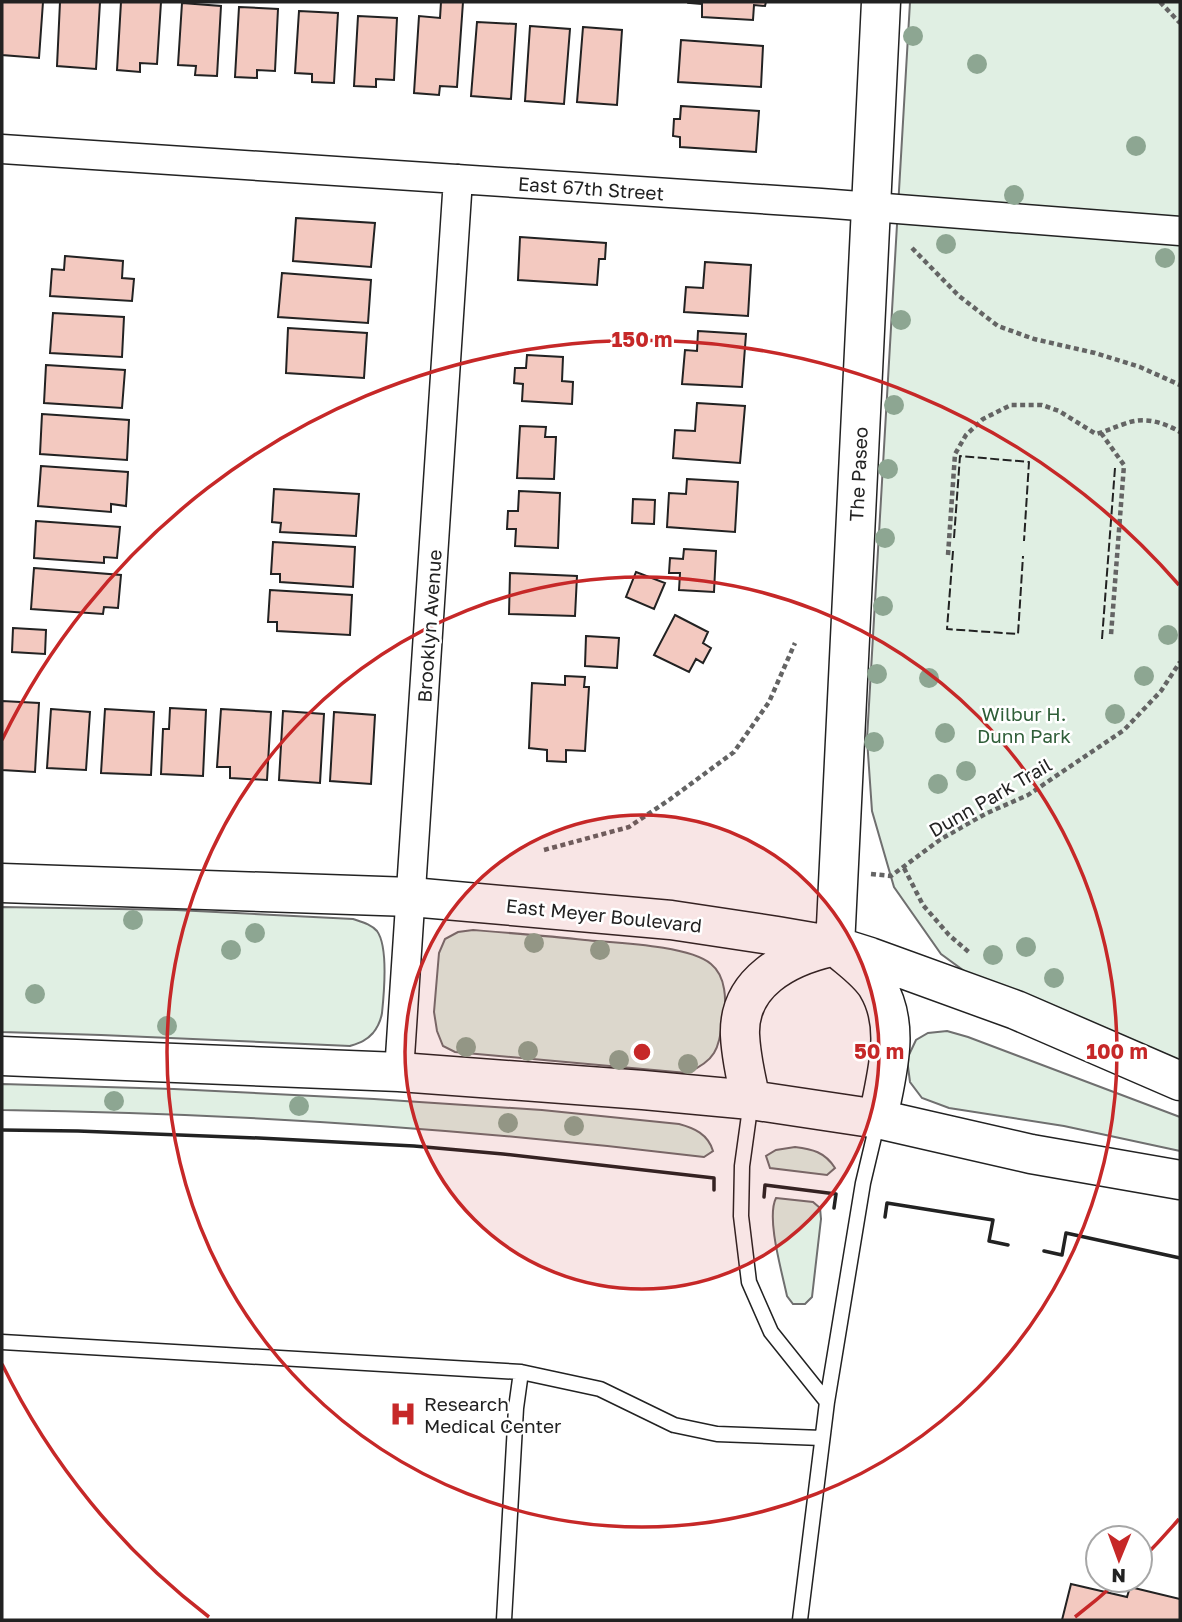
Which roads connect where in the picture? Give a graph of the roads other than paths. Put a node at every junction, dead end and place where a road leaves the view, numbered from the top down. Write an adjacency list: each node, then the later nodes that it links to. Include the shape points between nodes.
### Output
1 (881, 2): 4 (main road, The Paseo)
2 (2, 149): 3 (street, East 67th Street)
3 (458, 179): 4 (street, East 67th Street); 7 (street, Brooklyn Avenue)
4 (871, 207): 5 (street, East 67th Street); 8 (main road, The Paseo)
5 (1180, 231)
6 (2, 884): 7 (main road, East Meyer Boulevard)
7 (411, 897): 8 (main road, East Meyer Boulevard, via 671,920); 10 (street, Brooklyn Avenue)
8 (835, 946): 11 (main road, East Meyer Boulevard, via 1016,1010); 12 (main road, via 787,961 754,989 743,1010 740,1034); 13 (main road, via 876,985 890,1023 888,1069)
9 (2, 1056): 10 (main road)
10 (399, 1072): 12 (main road)
11 (1180, 1082)
12 (751, 1100): 13 (main road); 17 (lane, via 741,1166 749,1282 771,1332)
13 (878, 1119): 14 (main road, via 1031,1154); 17 (lane)
14 (1180, 1180)
15 (2, 1342): 16 (lane)
16 (521, 1372): 18 (lane, via 600,1389 674,1424 717,1434); 19 (lane)
17 (827, 1402): 18 (lane)
18 (822, 1438): 20 (lane)
19 (504, 1620)
20 (800, 1620)

